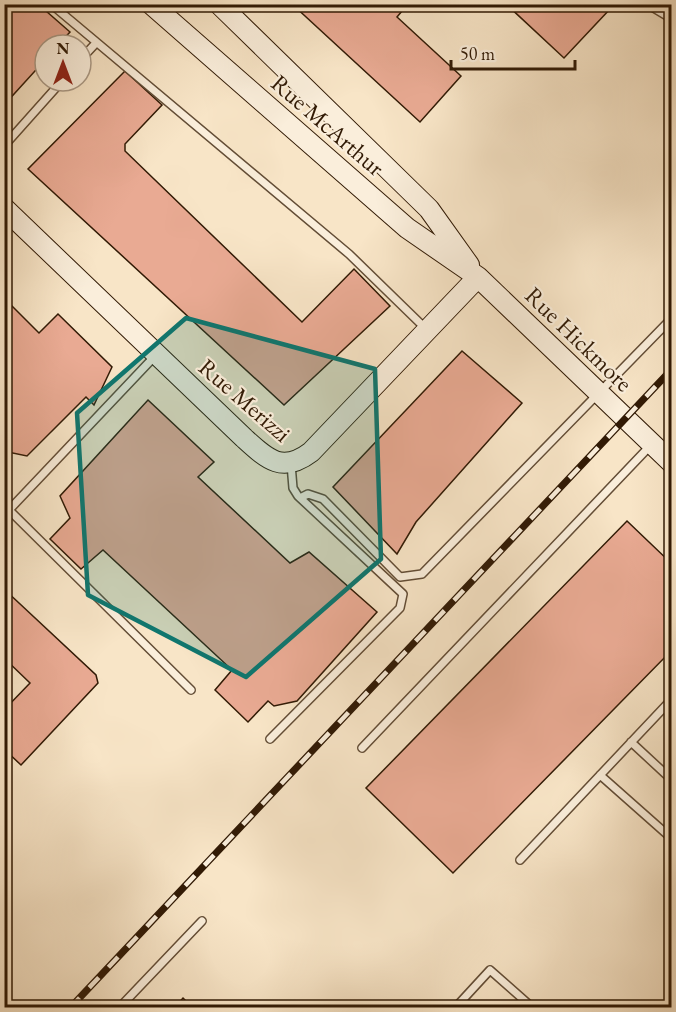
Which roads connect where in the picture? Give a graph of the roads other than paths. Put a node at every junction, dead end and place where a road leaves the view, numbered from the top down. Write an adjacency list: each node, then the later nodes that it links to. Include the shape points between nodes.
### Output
1 (51, 4): 6 (lane)
2 (151, 4): 11 (street, Rue McArthur, via 407,228)
3 (219, 4): 11 (street, via 429,209)
4 (647, 4): 5 (lane)
5 (672, 19)
6 (96, 43): 7 (lane); 13 (lane, via 349,254)
7 (93, 46)
8 (51, 93): 9 (lane)
9 (4, 146)
10 (4, 208): 14 (street, Rue Merizzi)
11 (478, 278): 13 (street, Rue Merizzi); 15 (street, Rue Hickmore)
12 (672, 318): 15 (lane)
13 (427, 330): 18 (street, Rue Merizzi, via 311,452)
14 (156, 355): 18 (street, Rue Merizzi, via 261,453); 20 (lane)
15 (599, 393): 16 (street, Rue Hickmore); 19 (lane, via 422,574 400,577 323,499 308,494)
16 (652, 445): 17 (street, Rue Hickmore); 26 (lane)
17 (672, 463)
18 (291, 464): 19 (lane, via 293,488)
19 (300, 498): 24 (lane, via 402,594 400,608)
20 (7, 507): 21 (lane)
21 (191, 690)
22 (672, 699): 23 (lane)
23 (669, 708): 25 (lane)
24 (270, 739)
25 (631, 742): 27 (lane); 28 (lane)
26 (362, 748)
27 (600, 775): 29 (lane, via 670,837); 30 (lane)
28 (672, 780)
29 (672, 832)
30 (520, 860)
31 (201, 921): 32 (lane)
32 (119, 1008)
33 (455, 1008): 34 (lane, via 489,970)
34 (533, 1008)

